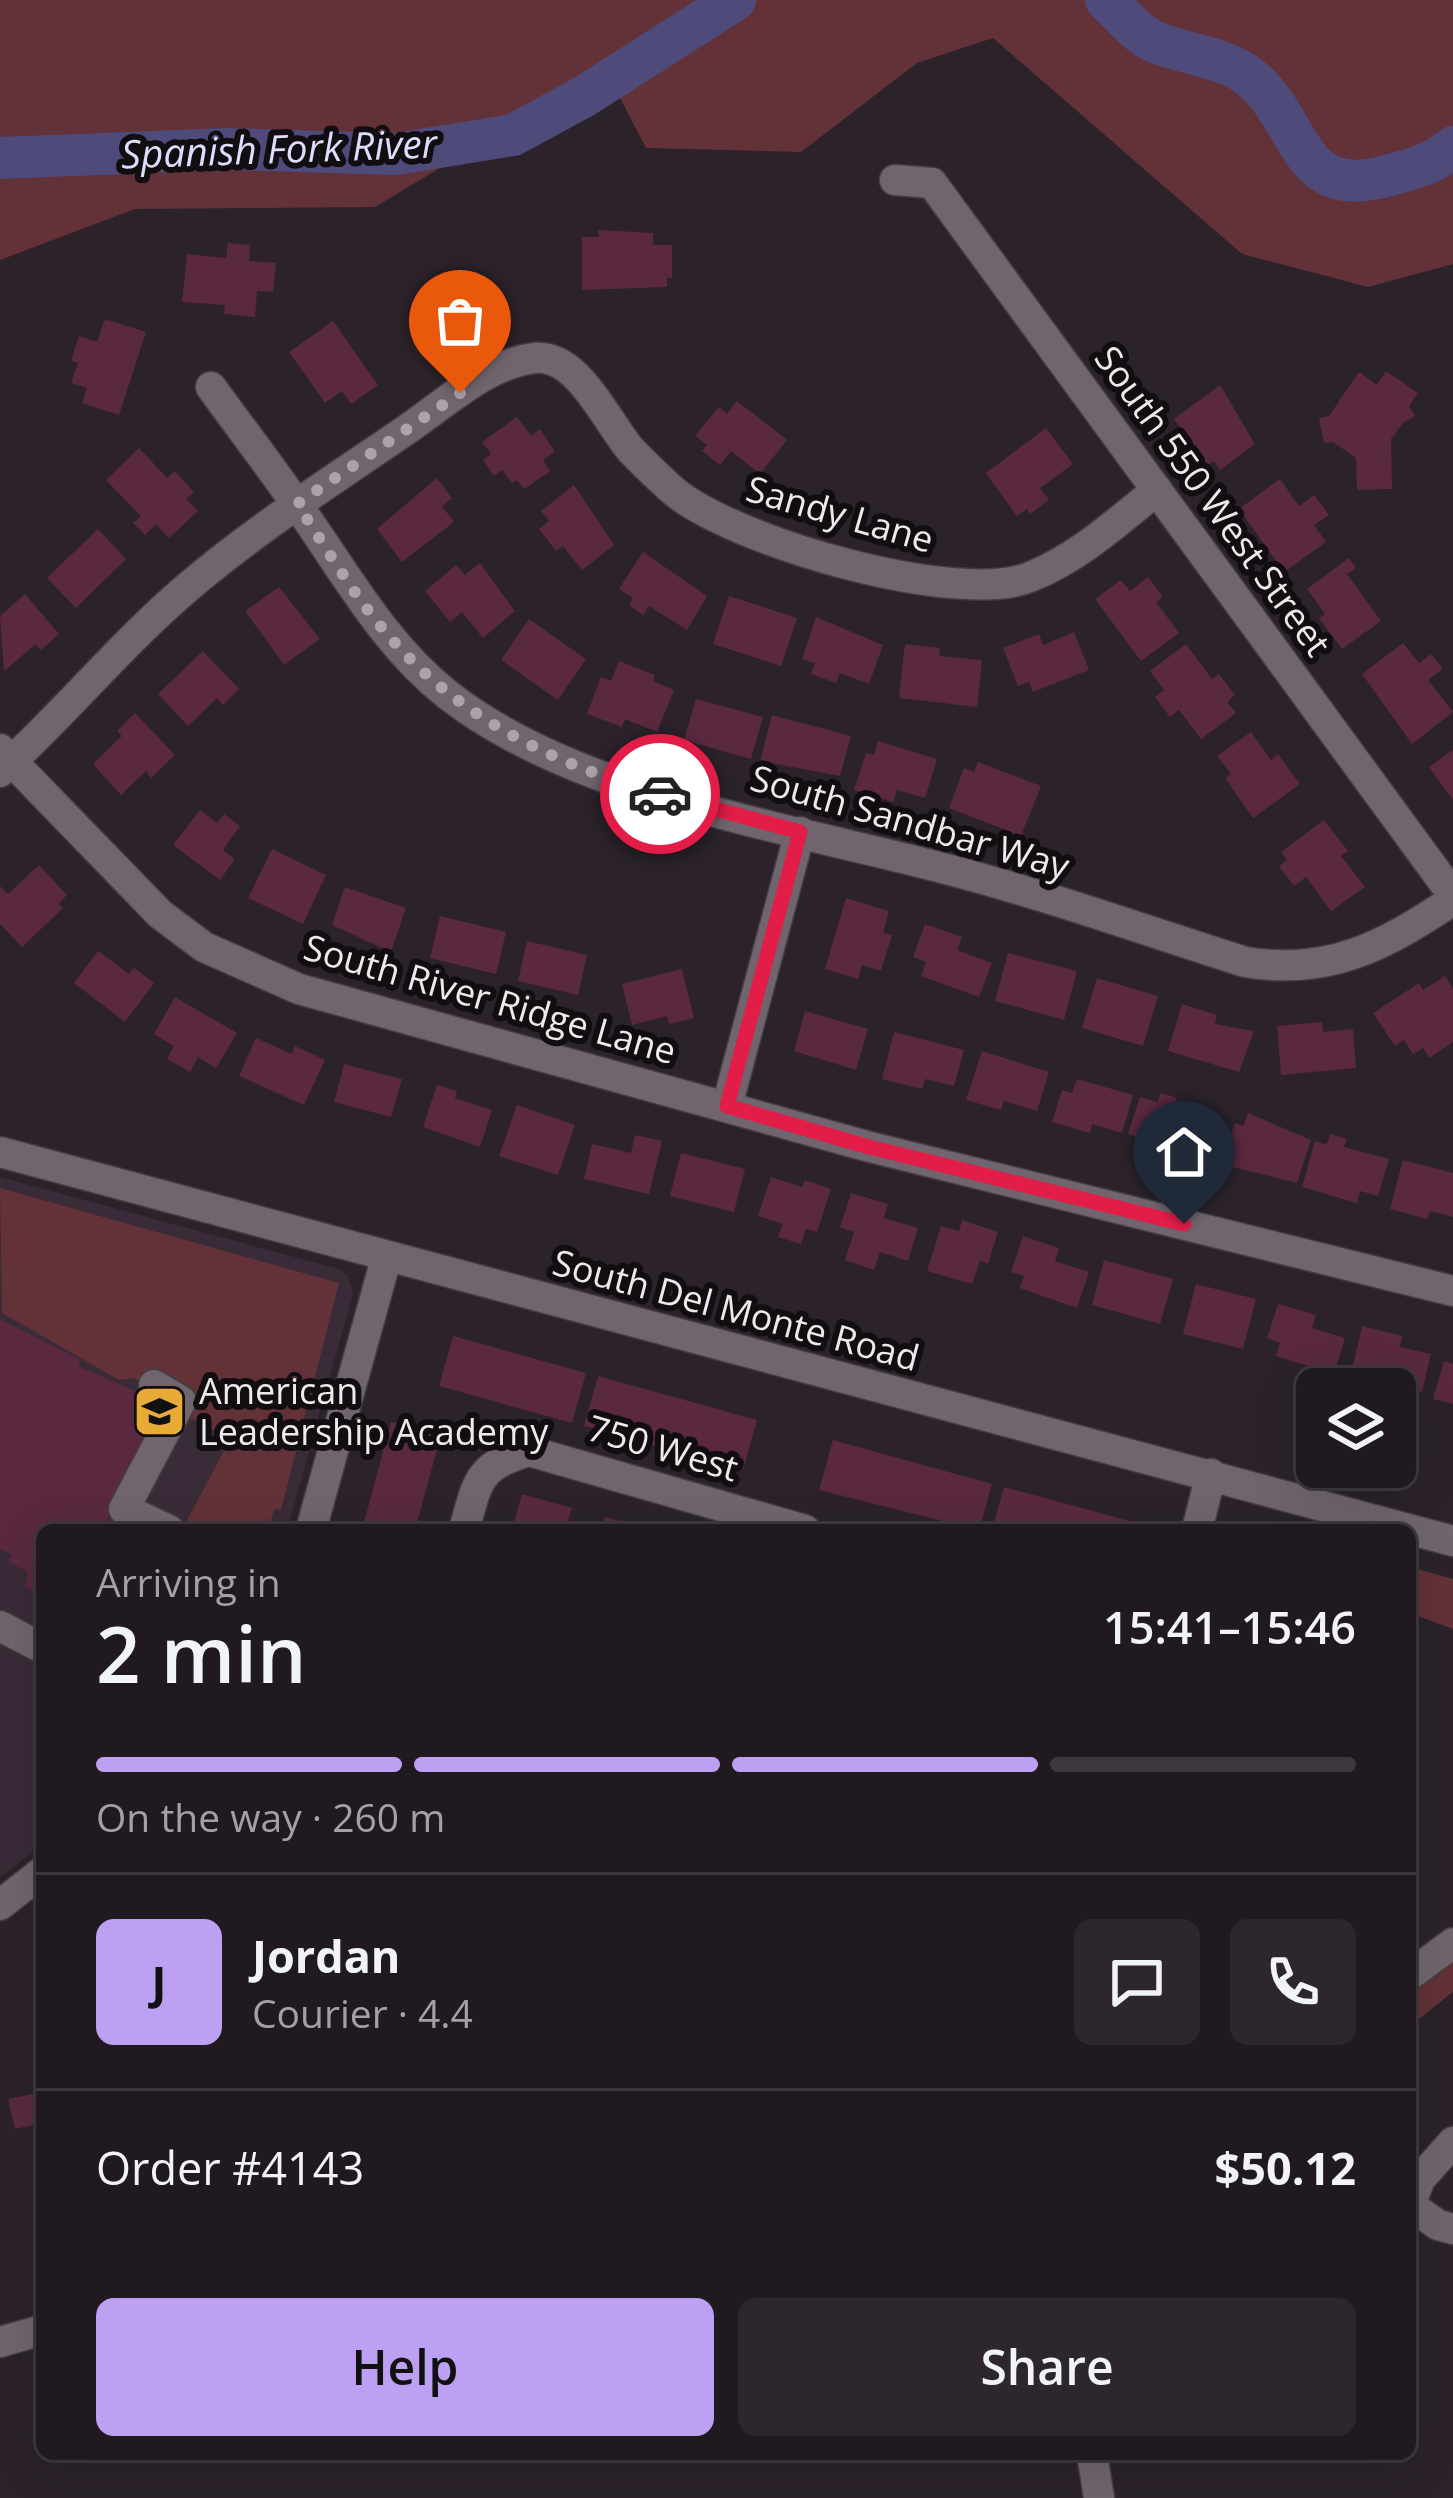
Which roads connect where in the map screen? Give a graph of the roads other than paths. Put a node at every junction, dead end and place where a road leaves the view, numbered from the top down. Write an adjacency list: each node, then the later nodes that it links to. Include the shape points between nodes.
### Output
1 (895, 180): 3 (street, South 550 West Street, via 932,183)
2 (211, 387): 4 (street, South Sandbar Way)
3 (1157, 490): 4 (street, Sandy Lane, via 1029,578 947,586 762,538 710,516 630,449 565,367 539,357 495,369); 7 (street, South 550 West Street)
4 (297, 504): 5 (street, via 187,588); 6 (street, South Sandbar Way, via 406,656 491,726 621,783)
5 (4, 761): 8 (street, South River Ridge Lane, via 204,947 299,989)
6 (800, 832): 7 (street, South Sandbar Way, via 1285,969 1368,948); 8 (street)
7 (1453, 897)
8 (727, 1106): 11 (street, South River Ridge Lane)
9 (0, 1152): 10 (street, South Del Monte Road)
10 (386, 1259): 13 (street, South Del Monte Road); 15 (street)
11 (1453, 1291)
12 (154, 1385): 14 (street, via 181,1401 124,1509)
13 (1211, 1474): 18 (street); 19 (street, South Del Monte Road)
14 (157, 1524)
15 (313, 1524)
16 (466, 1524): 17 (street, 750 West, via 480,1475 529,1450)
17 (785, 1524)
18 (1198, 1524)
19 (1392, 1524)
20 (1416, 1531): 21 (street, South Del Monte Road)
21 (1453, 1541)
22 (0, 1626): 23 (street)
23 (36, 1645)
24 (36, 1877): 25 (street)
25 (0, 1905)
26 (1453, 1942): 27 (street)
27 (1416, 1970)
28 (1453, 2142): 29 (street)
29 (1416, 2189)
30 (1416, 2209): 31 (street)
31 (1453, 2229)
32 (36, 2332): 33 (street)
33 (0, 2342)
34 (1094, 2460): 35 (street)
35 (1099, 2498)

